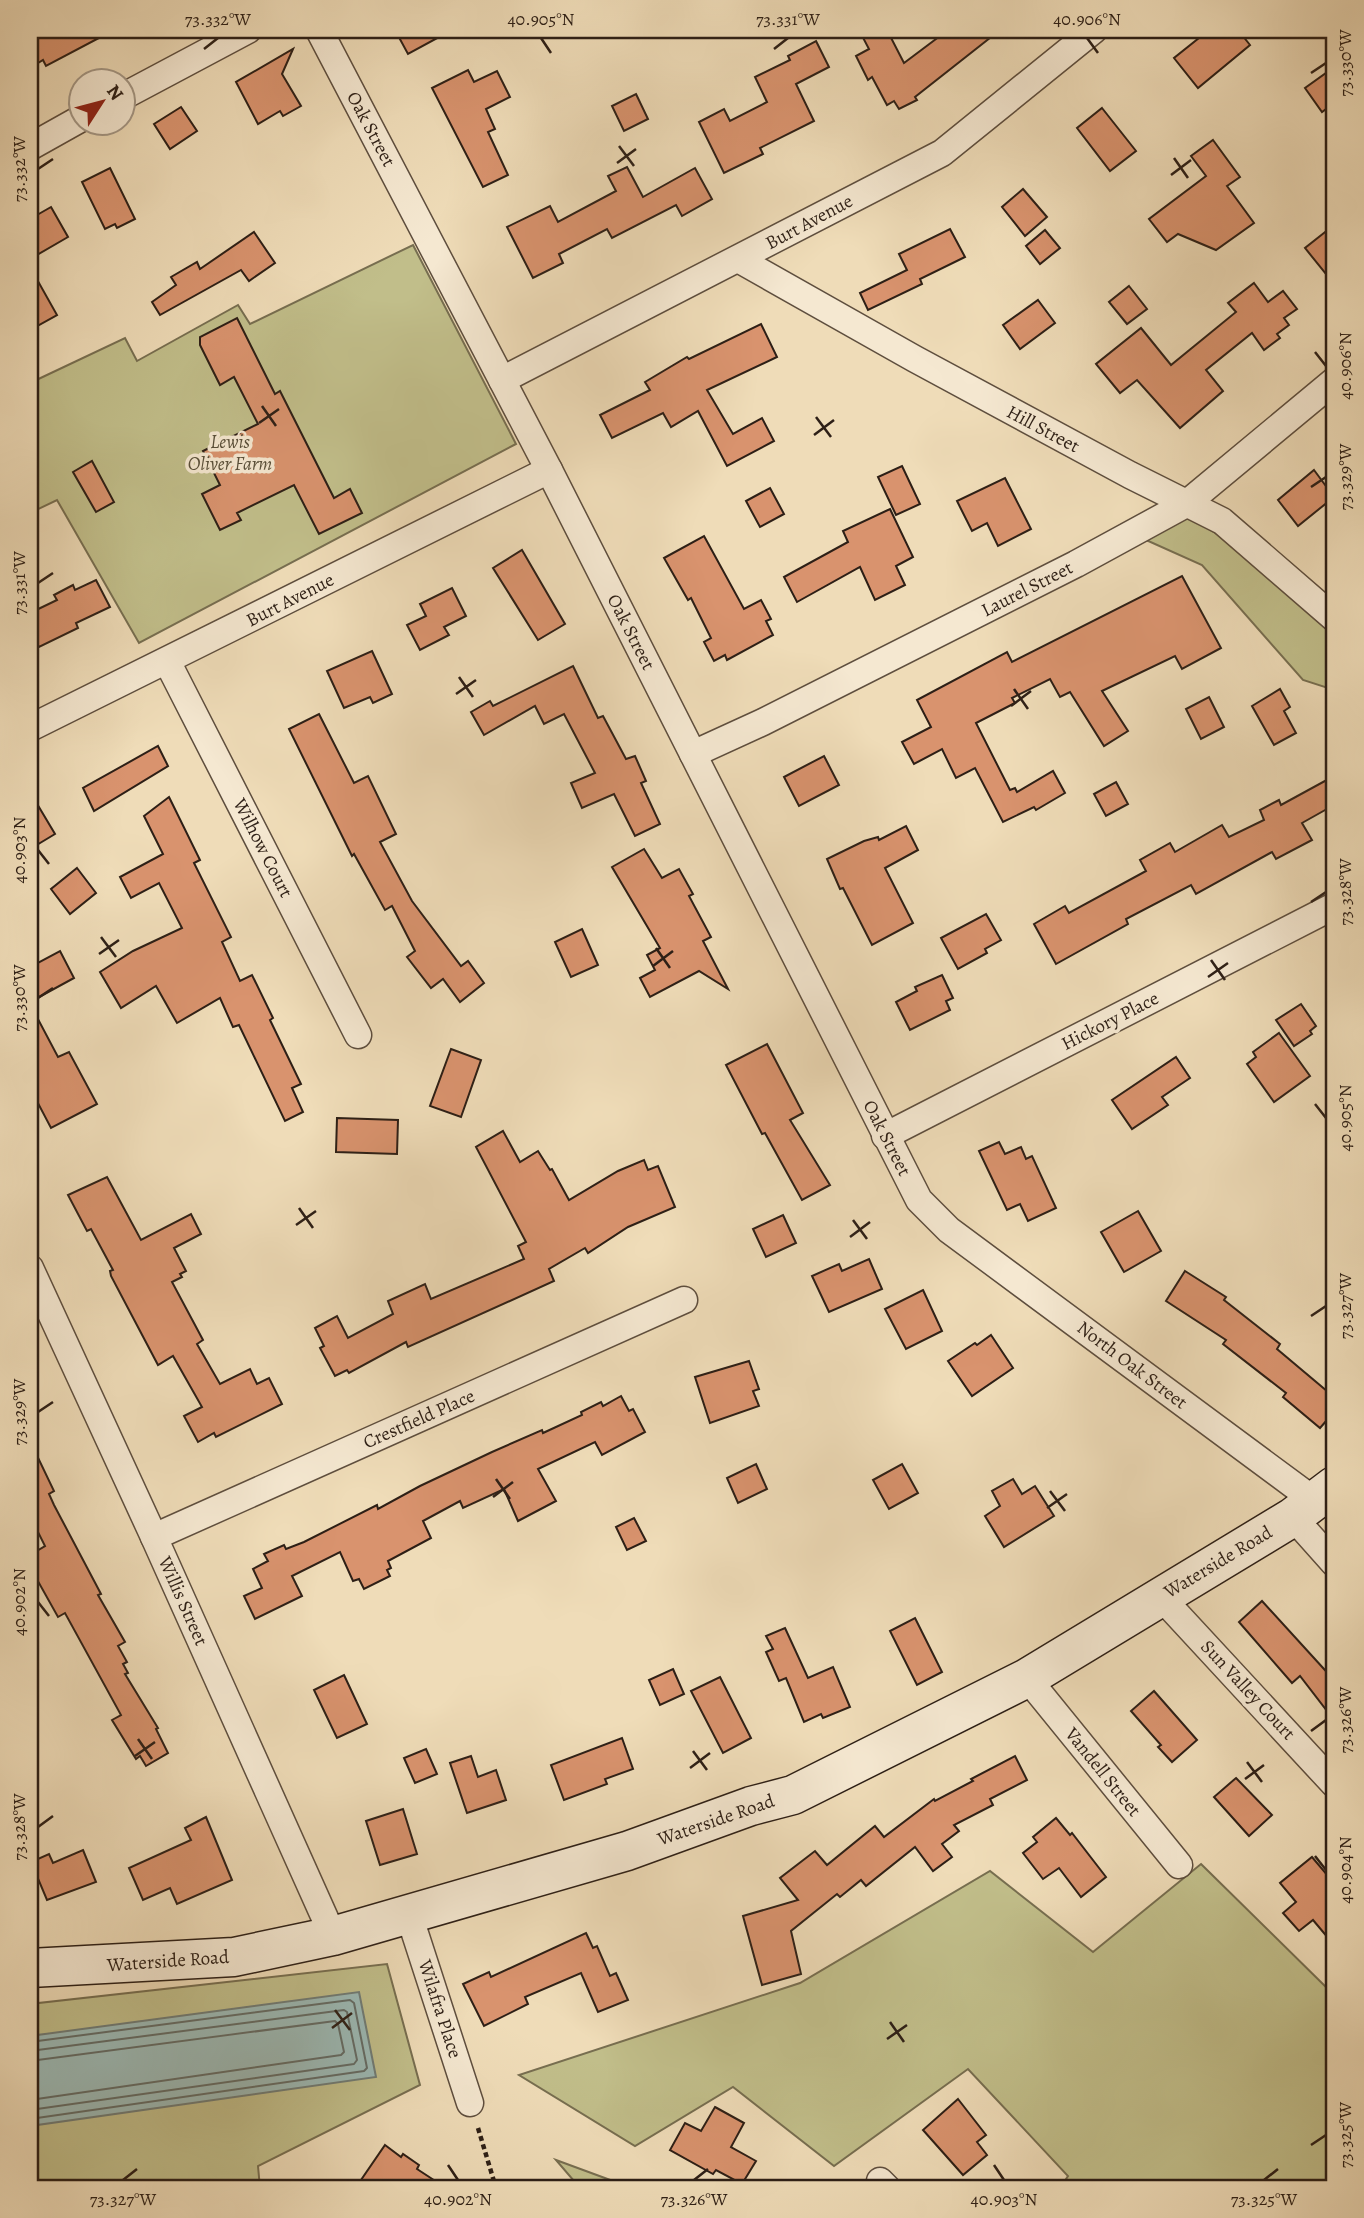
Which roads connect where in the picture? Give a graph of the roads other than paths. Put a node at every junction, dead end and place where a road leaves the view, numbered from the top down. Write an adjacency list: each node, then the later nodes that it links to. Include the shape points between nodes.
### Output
1 (248, 30): 4 (street)
2 (319, 30): 8 (street, Oak Street)
3 (1094, 30): 7 (street, Burt Avenue, via 942,153)
4 (136, 90)
5 (66, 128): 6 (street)
6 (30, 147)
7 (738, 259): 8 (street, Burt Avenue); 11 (street, Hill Street)
8 (502, 380): 10 (street, Oak Street)
9 (1334, 381): 11 (street, Laurel Street)
10 (549, 470): 13 (street, Burt Avenue); 15 (street, Oak Street)
11 (1186, 503): 12 (street, Hill Street, via 1222,521); 15 (street, Laurel Street, via 1076,564)
12 (1334, 618)
13 (167, 661): 14 (street, Burt Avenue); 17 (street, Wilhow Court)
14 (30, 728)
15 (693, 754): 18 (street, Oak Street)
16 (1334, 905): 18 (street, Hickory Place)
17 (358, 1035)
18 (885, 1136): 19 (street, Oak Street, via 919,1200)
19 (949, 1230): 22 (street, North Oak Street)
20 (30, 1268): 23 (street, Willis Street)
21 (684, 1300): 23 (street, Crestfield Place)
22 (1314, 1501): 24 (street, North Oak Street); 25 (main road, Waterside Road)
23 (154, 1537): 30 (street, Willis Street)
24 (1334, 1563)
25 (1161, 1597): 26 (main road, Waterside Road); 27 (street, Sun Valley Court)
26 (1027, 1678): 28 (street, Vandell Street); 29 (main road, Waterside Road, via 793,1795 627,1851)
27 (1334, 1784)
28 (1180, 1865)
29 (409, 1915): 30 (main road, Waterside Road); 32 (street, Wilafra Place)
30 (333, 1936): 31 (main road, Waterside Road, via 234,1957)
31 (30, 1968)
32 (470, 2103)

